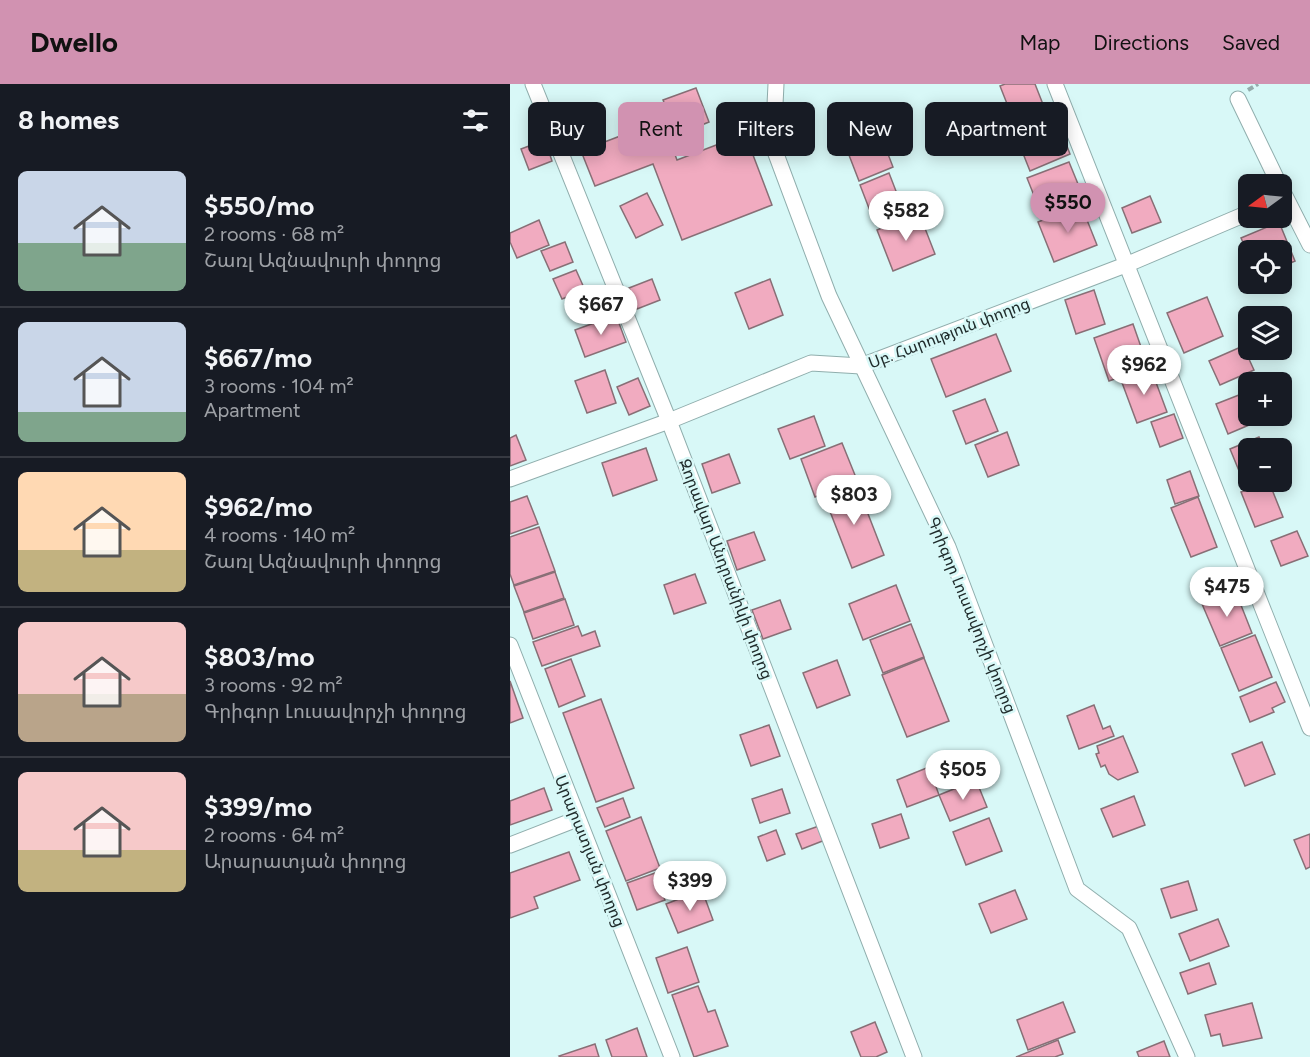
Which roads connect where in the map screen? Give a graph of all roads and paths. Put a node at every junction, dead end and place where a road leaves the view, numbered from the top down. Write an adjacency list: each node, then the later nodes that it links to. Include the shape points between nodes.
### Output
1 (533, 84): 11 (street, Զորավար Անդրանիկի փողոց)
2 (776, 84): 10 (street, Գրիգոր Լուսավորչի փողոց, via 772,146 829,296)
3 (1055, 84): 9 (street)
4 (1238, 99): 5 (street)
5 (1273, 174)
6 (1292, 212): 8 (street)
7 (1238, 217): 9 (street, Սբ. Հարություն փողոց)
8 (1310, 245)
9 (1128, 264): 10 (street, Սբ. Հարություն փողոց); 14 (street)
10 (861, 366): 11 (street, Սբ. Հարություն փողոց, via 810,363); 19 (street, Գրիգոր Լուսավորչի փողոց, via 948,547 1077,889 1129,928)
11 (669, 421): 12 (street, Սբ. Հարություն փողոց); 18 (street, Զորավար Անդրանիկի փողոց)
12 (510, 479)
13 (510, 645): 15 (street, Արարատյան փողոց)
14 (1310, 728)
15 (577, 819): 16 (street); 17 (street, Արարատյան փողոց)
16 (510, 845)
17 (672, 1057)
18 (914, 1057)
19 (1187, 1057)

